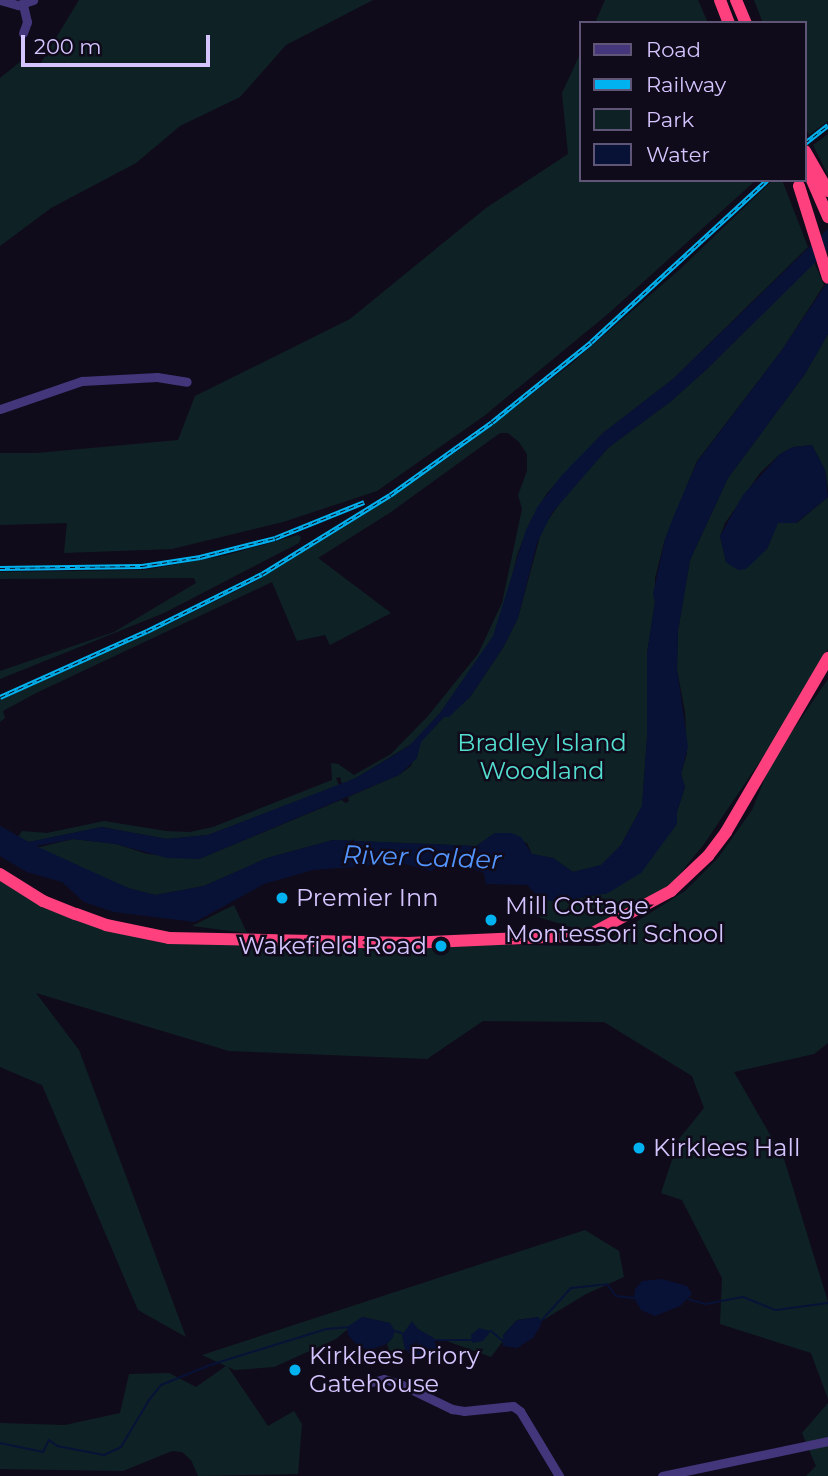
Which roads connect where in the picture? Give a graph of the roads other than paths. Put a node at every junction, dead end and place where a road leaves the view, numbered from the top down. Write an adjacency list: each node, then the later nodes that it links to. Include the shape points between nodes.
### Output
1 (0, 0): 4 (street)
2 (720, 0): 5 (highway)
3 (736, 0): 6 (highway)
4 (28, 2): 7 (street)
5 (728, 21)
6 (745, 21)
7 (23, 33)
8 (807, 155): 11 (highway)
9 (807, 169): 12 (highway)
10 (798, 183): 13 (highway); 14 (highway)
11 (828, 191)
12 (828, 217)
13 (828, 253)
14 (828, 278)
15 (187, 382): 16 (street, via 157,377 82,381)
16 (0, 409)
17 (828, 658): 19 (highway)
18 (828, 673): 19 (highway)
19 (810, 691): 20 (highway, via 726,832 700,866 671,891 589,935 408,943 169,937 76,914 43,901)
20 (0, 874)
21 (372, 1382): 23 (street, via 384,1379 400,1384 464,1411 513,1406)
22 (828, 1441): 24 (street)
23 (559, 1476)
24 (662, 1476)

